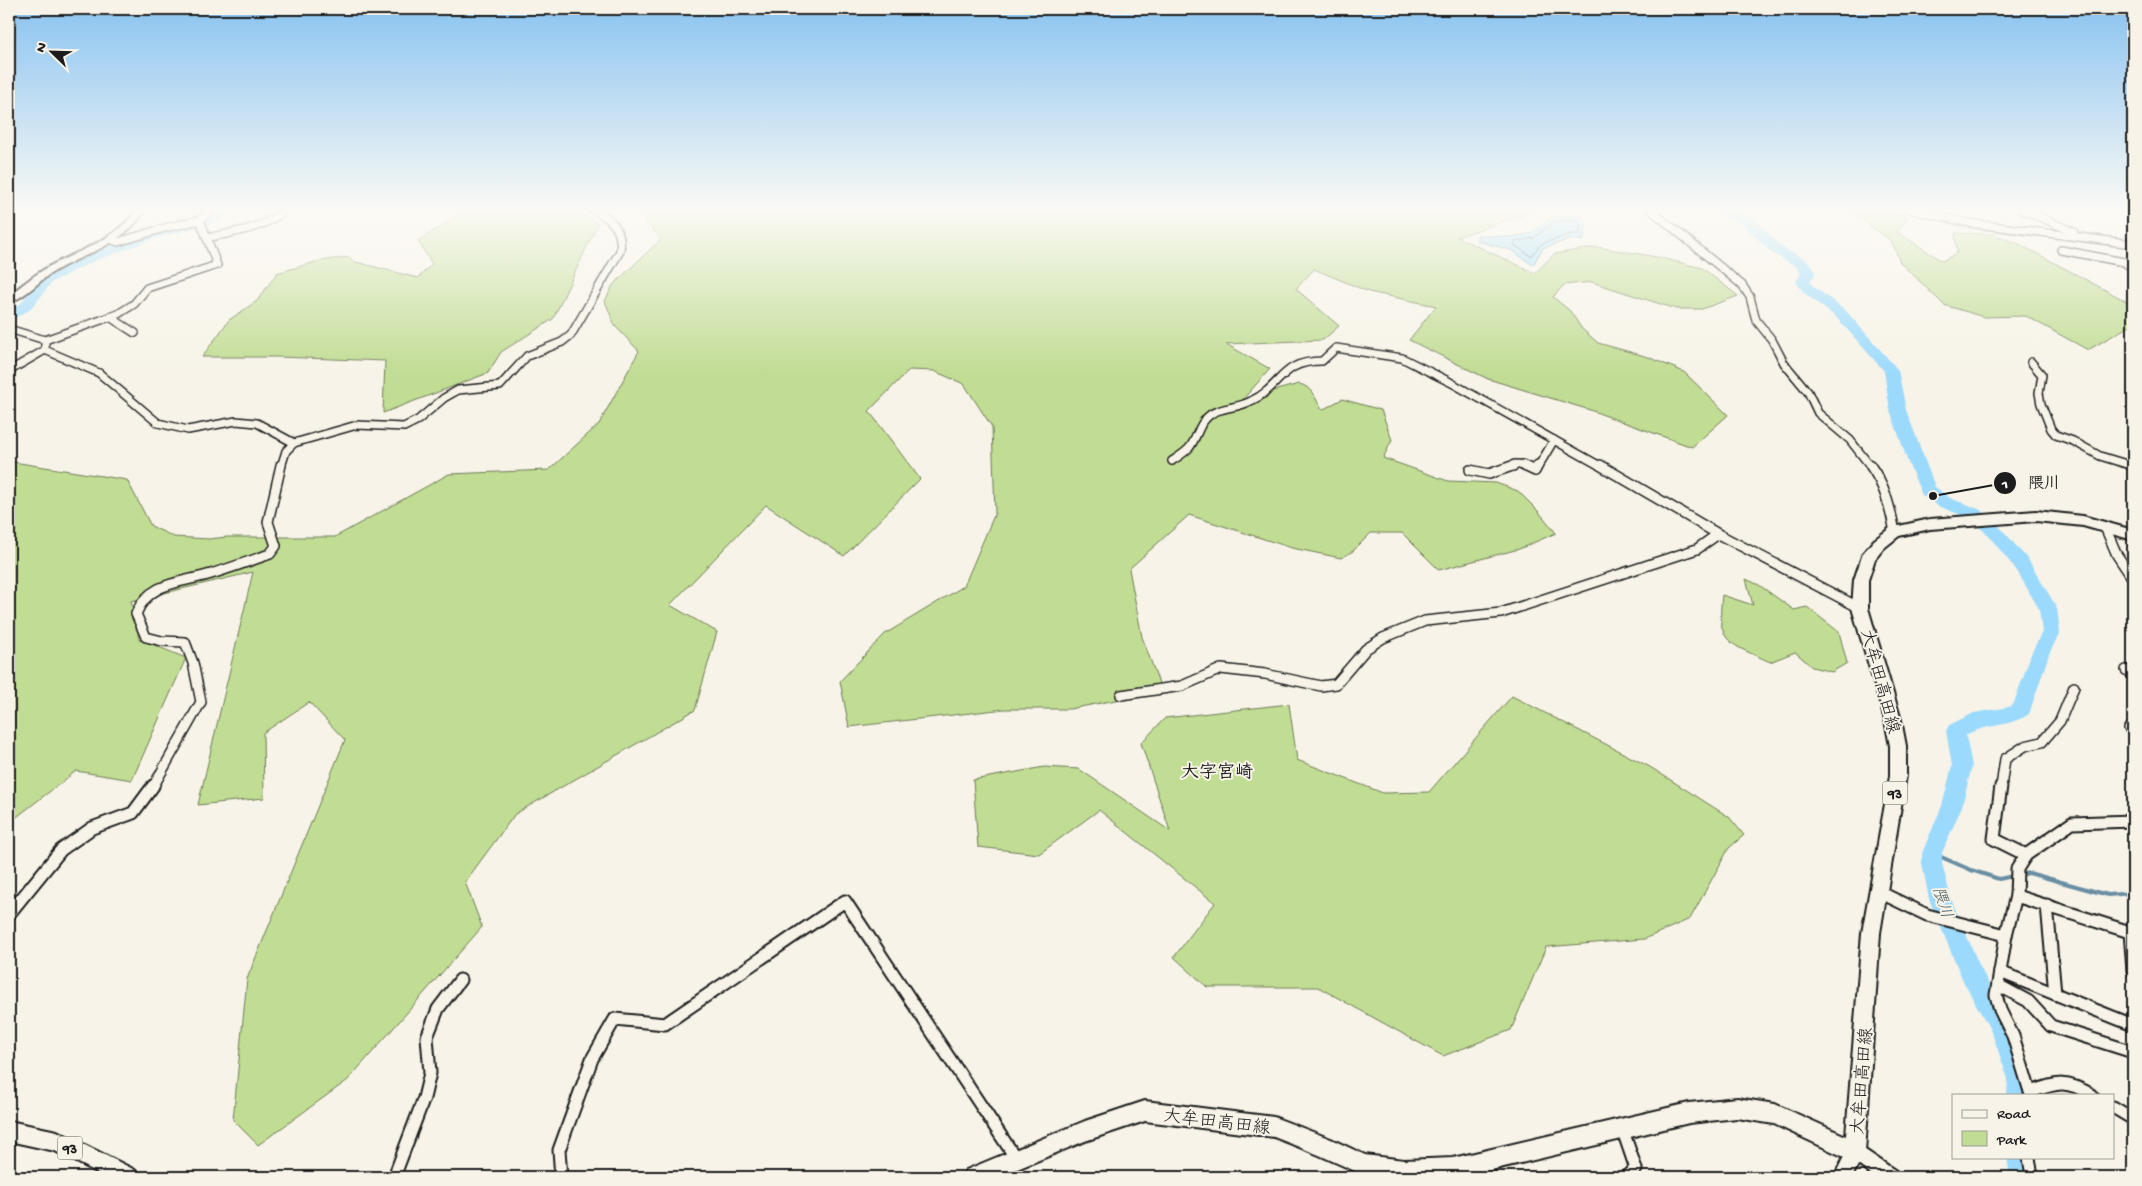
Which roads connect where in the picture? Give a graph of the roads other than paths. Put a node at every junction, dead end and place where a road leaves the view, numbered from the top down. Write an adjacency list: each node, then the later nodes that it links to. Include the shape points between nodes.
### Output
1 (62, 264): 5 (street)
2 (217, 264): 6 (street, via 147,288 134,304)
3 (612, 264): 14 (street, via 575,330 562,342 527,356 500,386 454,392 403,427 358,425)
4 (1717, 264): 19 (street, via 1742,285 1750,297 1756,320 1808,392 1818,413 1850,440 1876,475 1888,498)
5 (9, 299)
6 (110, 317): 8 (street); 9 (street)
7 (9, 329): 9 (street)
8 (135, 333)
9 (45, 340): 10 (street)
10 (45, 350): 12 (street); 14 (street, via 99,373 158,423 188,430 236,422 257,423)
11 (2031, 362): 16 (street, via 2042,375 2041,404 2056,435 2100,456)
12 (9, 371)
13 (1554, 440): 15 (street, via 1402,358 1336,348 1322,361 1294,365 1260,397 1211,414 1201,424 1190,447); 17 (street, via 1535,471 1518,464 1493,475 1483,476); 20 (street)
14 (294, 443): 31 (street, via 286,451 277,479 268,522 276,546 270,554 208,575 169,583 141,600 136,614 146,637 186,642 201,702 154,784 132,813 92,828 62,850)
15 (1172, 461)
16 (2133, 466)
17 (1470, 470)
18 (2105, 527): 19 (main road, 大牟田高田線 / 93, via 2057,517 1930,524); 21 (main road, 大牟田高田線 / 93); 22 (street, via 2117,555)
19 (1895, 532): 23 (main road, 大牟田高田線 / 93, via 1868,557 1861,580)
20 (1718, 534): 23 (street); 25 (street, via 1697,549 1501,614 1425,621 1383,638 1366,649 1336,684 1321,686 1221,669 1182,686)
21 (2133, 536)
22 (2133, 579)
23 (1860, 608): 28 (main road, 大牟田高田線 / 93, via 1898,746 1898,776)
24 (2074, 687): 27 (street, via 2060,721 2042,742 2025,746 2005,759 1994,839)
25 (1121, 695)
26 (2133, 821): 27 (street, via 2072,823)
27 (2026, 855): 29 (street, via 2017,876)
28 (1877, 891): 33 (street, via 1927,915); 47 (main road, 大牟田高田線 / 93)
29 (2016, 896): 30 (street); 33 (street)
30 (2047, 906): 32 (street); 38 (street)
31 (9, 914)
32 (2131, 932): 34 (street)
33 (2006, 936): 35 (street)
34 (2133, 970)
35 (2000, 972): 37 (street); 38 (street)
36 (460, 980): 52 (street, via 438,1009 427,1037 430,1073 424,1098)
37 (1998, 985): 40 (street, via 2028,1001 2051,1026); 41 (street, via 1996,995 2000,1010 2013,1036)
38 (2055, 994): 39 (street)
39 (2133, 1025)
40 (2133, 1052)
41 (2031, 1093): 42 (street, via 2060,1082 2073,1083)
42 (2090, 1094)
43 (2114, 1108): 44 (street)
44 (2133, 1119)
45 (1622, 1128): 47 (main road, 大牟田高田線, via 1737,1108 1775,1114); 50 (main road, 大牟田高田線, via 1453,1169); 55 (street, via 1636,1168)
46 (9, 1131): 51 (main road, 93, via 57,1141)
47 (1855, 1152): 56 (street); 57 (street)
48 (2029, 1158): 58 (street)
49 (1018, 1160): 50 (main road, 大牟田高田線, via 1102,1124 1145,1112 1274,1127 1324,1146); 53 (street, via 845,901 665,1024 614,1020 592,1059 559,1150); 54 (main road, 大牟田高田線)
50 (1363, 1171)
51 (128, 1177)
52 (394, 1177)
53 (561, 1177)
54 (974, 1177)
55 (1624, 1177)
56 (1843, 1177)
57 (1890, 1177)
58 (2032, 1177)

